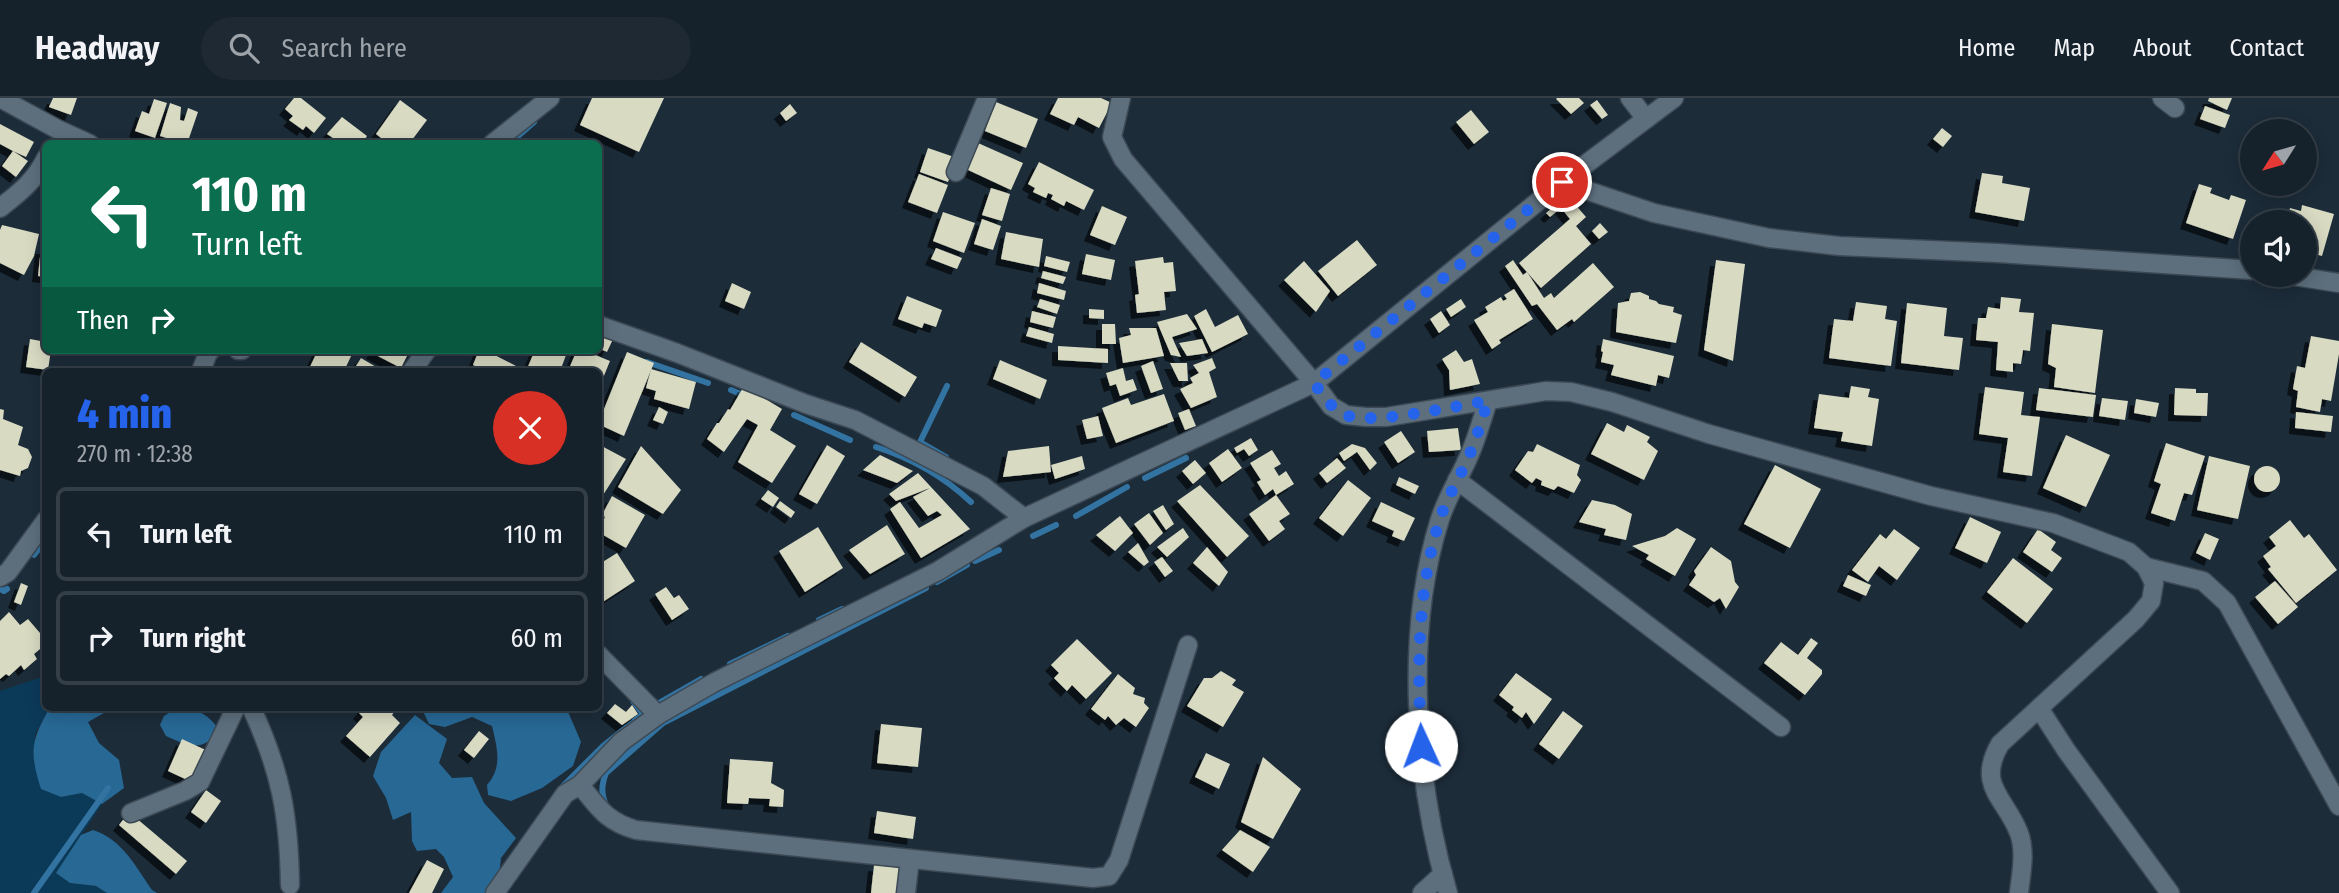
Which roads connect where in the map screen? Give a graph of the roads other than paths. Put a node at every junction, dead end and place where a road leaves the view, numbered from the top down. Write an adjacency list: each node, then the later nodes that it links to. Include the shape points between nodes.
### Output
1 (0, 98): 8 (street)
2 (550, 98): 10 (street)
3 (987, 98): 12 (street)
4 (1121, 98): 19 (street, via 1112,137 1123,159)
5 (1630, 98): 7 (street)
6 (1674, 98): 7 (street)
7 (1646, 120): 13 (street)
8 (54, 136): 9 (street)
9 (72, 140)
10 (497, 140)
11 (42, 166): 14 (street, via 27,186)
12 (956, 172)
13 (1562, 182): 15 (street, via 1654,213 1769,238); 19 (street)
14 (0, 208)
15 (2240, 269)
16 (2317, 280): 17 (street)
17 (2339, 284)
18 (602, 326): 22 (street, via 855,420 983,486)
19 (1314, 383): 20 (street, via 1331,405 1346,415 1366,418); 22 (street)
20 (1488, 401): 21 (street); 24 (street, via 1546,391 1612,402 1931,496 2053,523 2129,552)
21 (1457, 480): 32 (street); 37 (street, via 1427,567 1418,681 1427,803)
22 (1024, 518): 31 (street, via 938,570)
23 (42, 525): 25 (street)
24 (2146, 567): 28 (street, via 2154,583 2151,601); 34 (street, via 2203,581 2227,603)
25 (0, 577)
26 (1188, 645): 36 (street, via 1119,860 1109,876)
27 (602, 658): 31 (street)
28 (2039, 708): 43 (street, via 2000,744 1991,760 1994,789 2022,847); 44 (street)
29 (234, 711): 35 (street, via 200,782)
30 (253, 711): 38 (street, via 283,793)
31 (658, 715): 33 (street, via 621,742)
32 (1781, 727)
33 (580, 785): 36 (street, via 618,825 636,830); 39 (street, via 565,794)
34 (2339, 806)
35 (131, 813)
36 (910, 859): 40 (street)
37 (1443, 874): 41 (street); 42 (street)
38 (290, 885)
39 (495, 893)
40 (906, 893)
41 (1422, 893)
42 (1448, 893)
43 (2019, 893)
44 (2169, 893)

